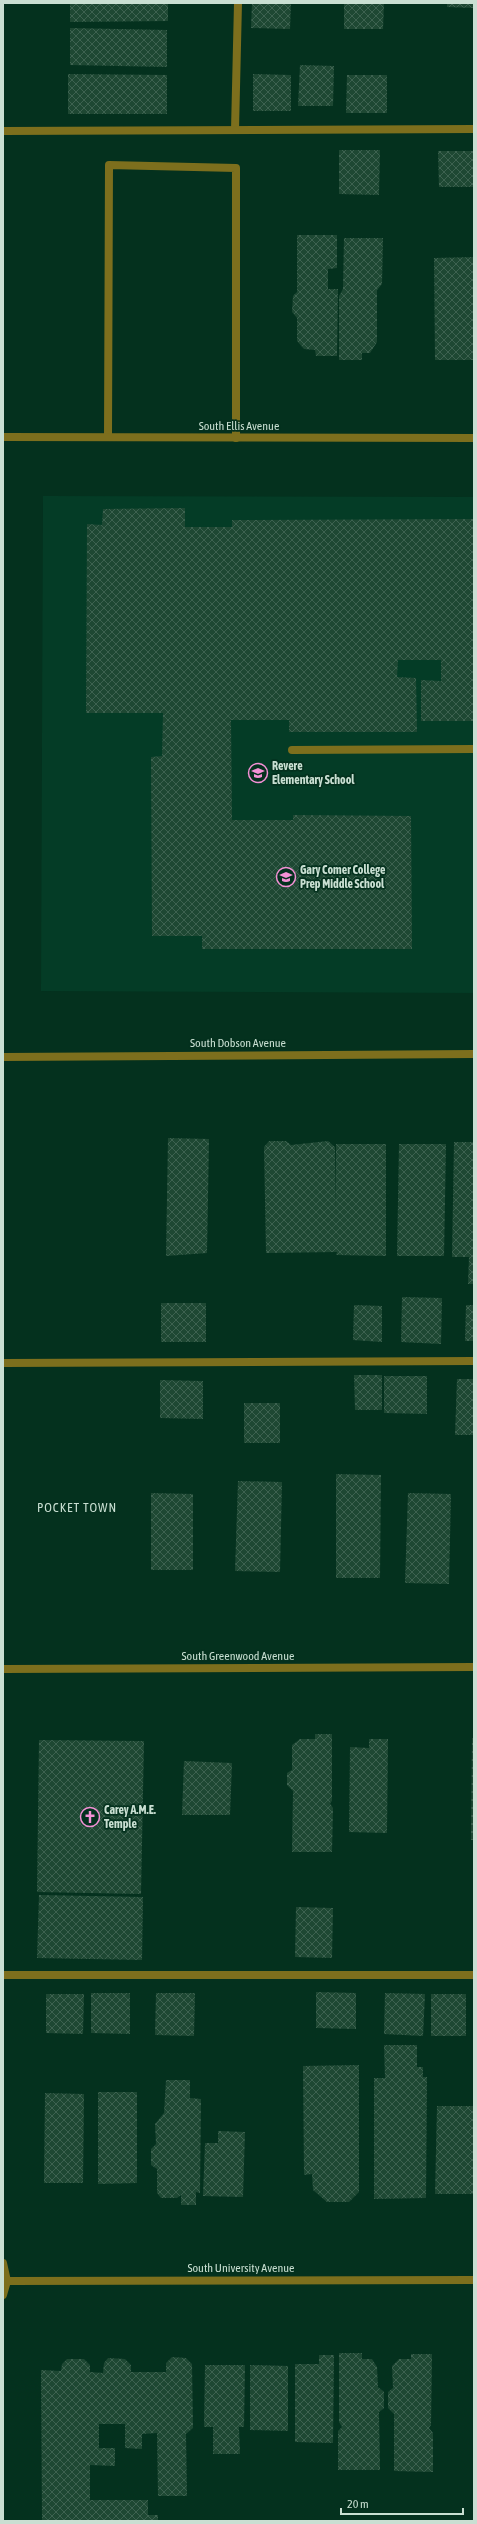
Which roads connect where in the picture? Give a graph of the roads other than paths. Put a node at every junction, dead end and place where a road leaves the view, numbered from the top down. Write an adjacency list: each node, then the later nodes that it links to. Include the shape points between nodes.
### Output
1 (238, 3): 3 (street)
2 (474, 129): 3 (street)
3 (235, 130): 4 (street)
4 (3, 131)
5 (3, 437): 6 (street, South Ellis Avenue)
6 (108, 437): 7 (street, South Ellis Avenue); 7 (street, via 110,165 236,168)
7 (236, 438): 8 (street, South Ellis Avenue)
8 (474, 438)
9 (474, 749): 10 (street)
10 (292, 750)
11 (474, 1054): 12 (street, South Dobson Avenue)
12 (3, 1057)
13 (474, 1361): 14 (street)
14 (3, 1363)
15 (474, 1667): 16 (street, South Greenwood Avenue)
16 (3, 1669)
17 (3, 1975): 18 (street)
18 (474, 1975)
19 (3, 2263): 20 (street)
20 (7, 2280): 21 (street, South University Avenue); 22 (street)
21 (474, 2280)
22 (3, 2294)

